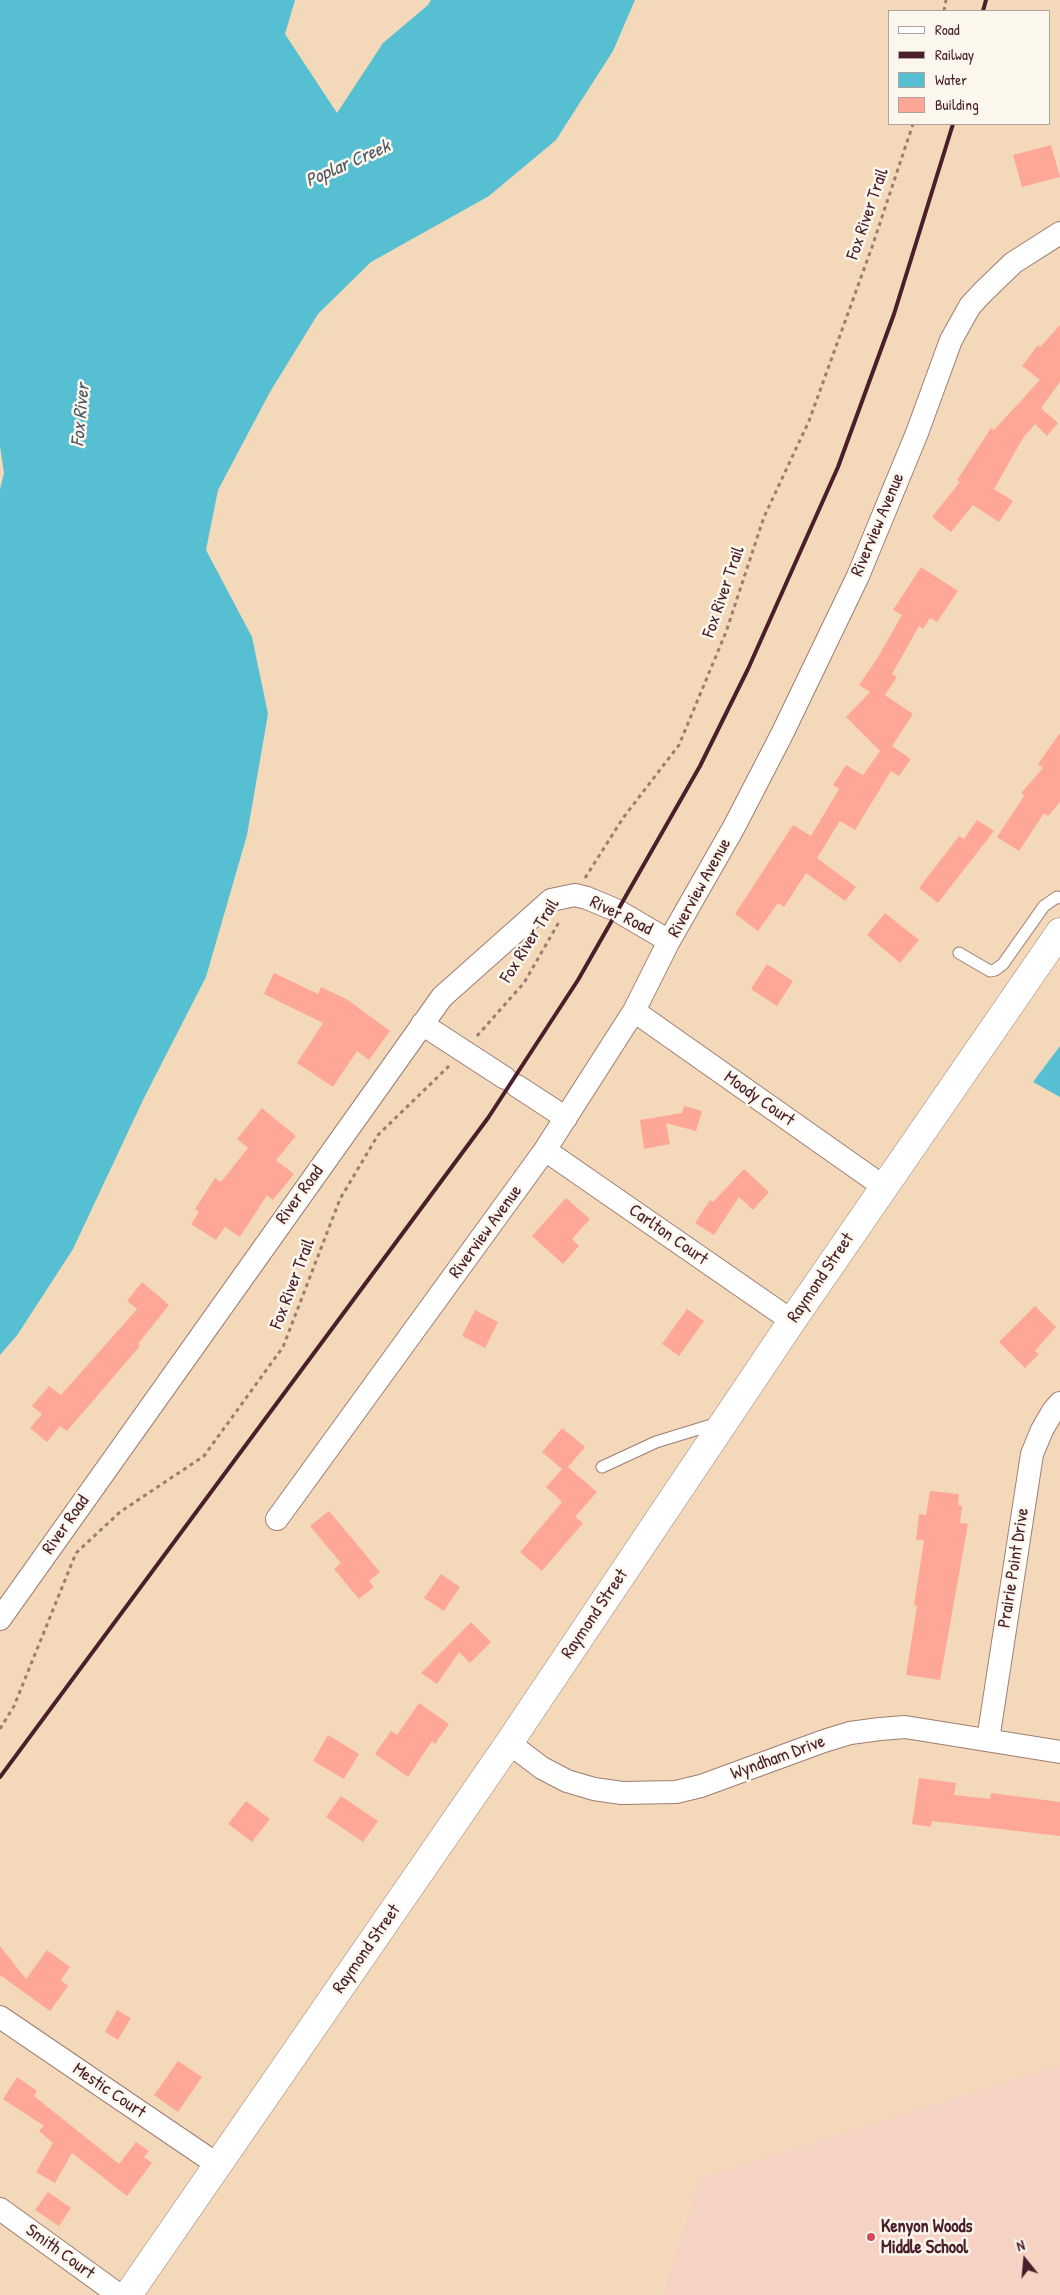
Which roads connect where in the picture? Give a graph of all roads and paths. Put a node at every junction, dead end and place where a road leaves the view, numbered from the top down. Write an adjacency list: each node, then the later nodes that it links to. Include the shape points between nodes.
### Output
1 (913, 125): 3 (path, Fox River Trail, via 809,421 764,517 726,632 679,745 623,818)
2 (1060, 233): 6 (street, Riverview Avenue, via 1013,263 982,292 951,340 858,576 774,751)
3 (575, 896): 6 (street, River Road, via 618,911); 9 (street, River Road, via 551,900 442,997); 10 (path, Fox River Trail, via 524,983)
4 (1060, 898): 7 (lane, via 1044,906 1003,964 995,970 990,971)
5 (1060, 932): 13 (street, Raymond Street)
6 (670, 941): 8 (street, Riverview Avenue)
7 (959, 953)
8 (634, 1011): 11 (street, Riverview Avenue); 13 (street, Moody Court)
9 (422, 1024): 10 (street); 19 (street, River Road)
10 (464, 1052): 11 (street); 20 (path, Fox River Trail, via 378,1135 340,1199 283,1348 204,1456 120,1512 76,1553 14,1706)
11 (566, 1118): 12 (street, Riverview Avenue)
12 (545, 1150): 14 (street, Carlton Court); 18 (street, Riverview Avenue)
13 (884, 1187): 14 (street, Raymond Street)
14 (792, 1321): 16 (street, Raymond Street)
15 (1060, 1403): 21 (street, Prairie Point Drive, via 1042,1430 1032,1454)
16 (725, 1422): 17 (lane, via 656,1442); 22 (street, Raymond Street)
17 (602, 1467)
18 (277, 1519)
19 (0, 1619)
20 (0, 1729)
21 (988, 1740): 22 (street, Wyndham Drive, via 905,1727 850,1733 701,1786 649,1794 594,1789 567,1781); 23 (street, Wyndham Drive)
22 (509, 1744): 25 (street, Raymond Street)
23 (1060, 1752)
24 (0, 2017): 25 (street, Mestic Court)
25 (218, 2165): 28 (street, Raymond Street)
26 (0, 2209): 27 (street, Smith Court)
27 (119, 2295)
28 (128, 2295)

